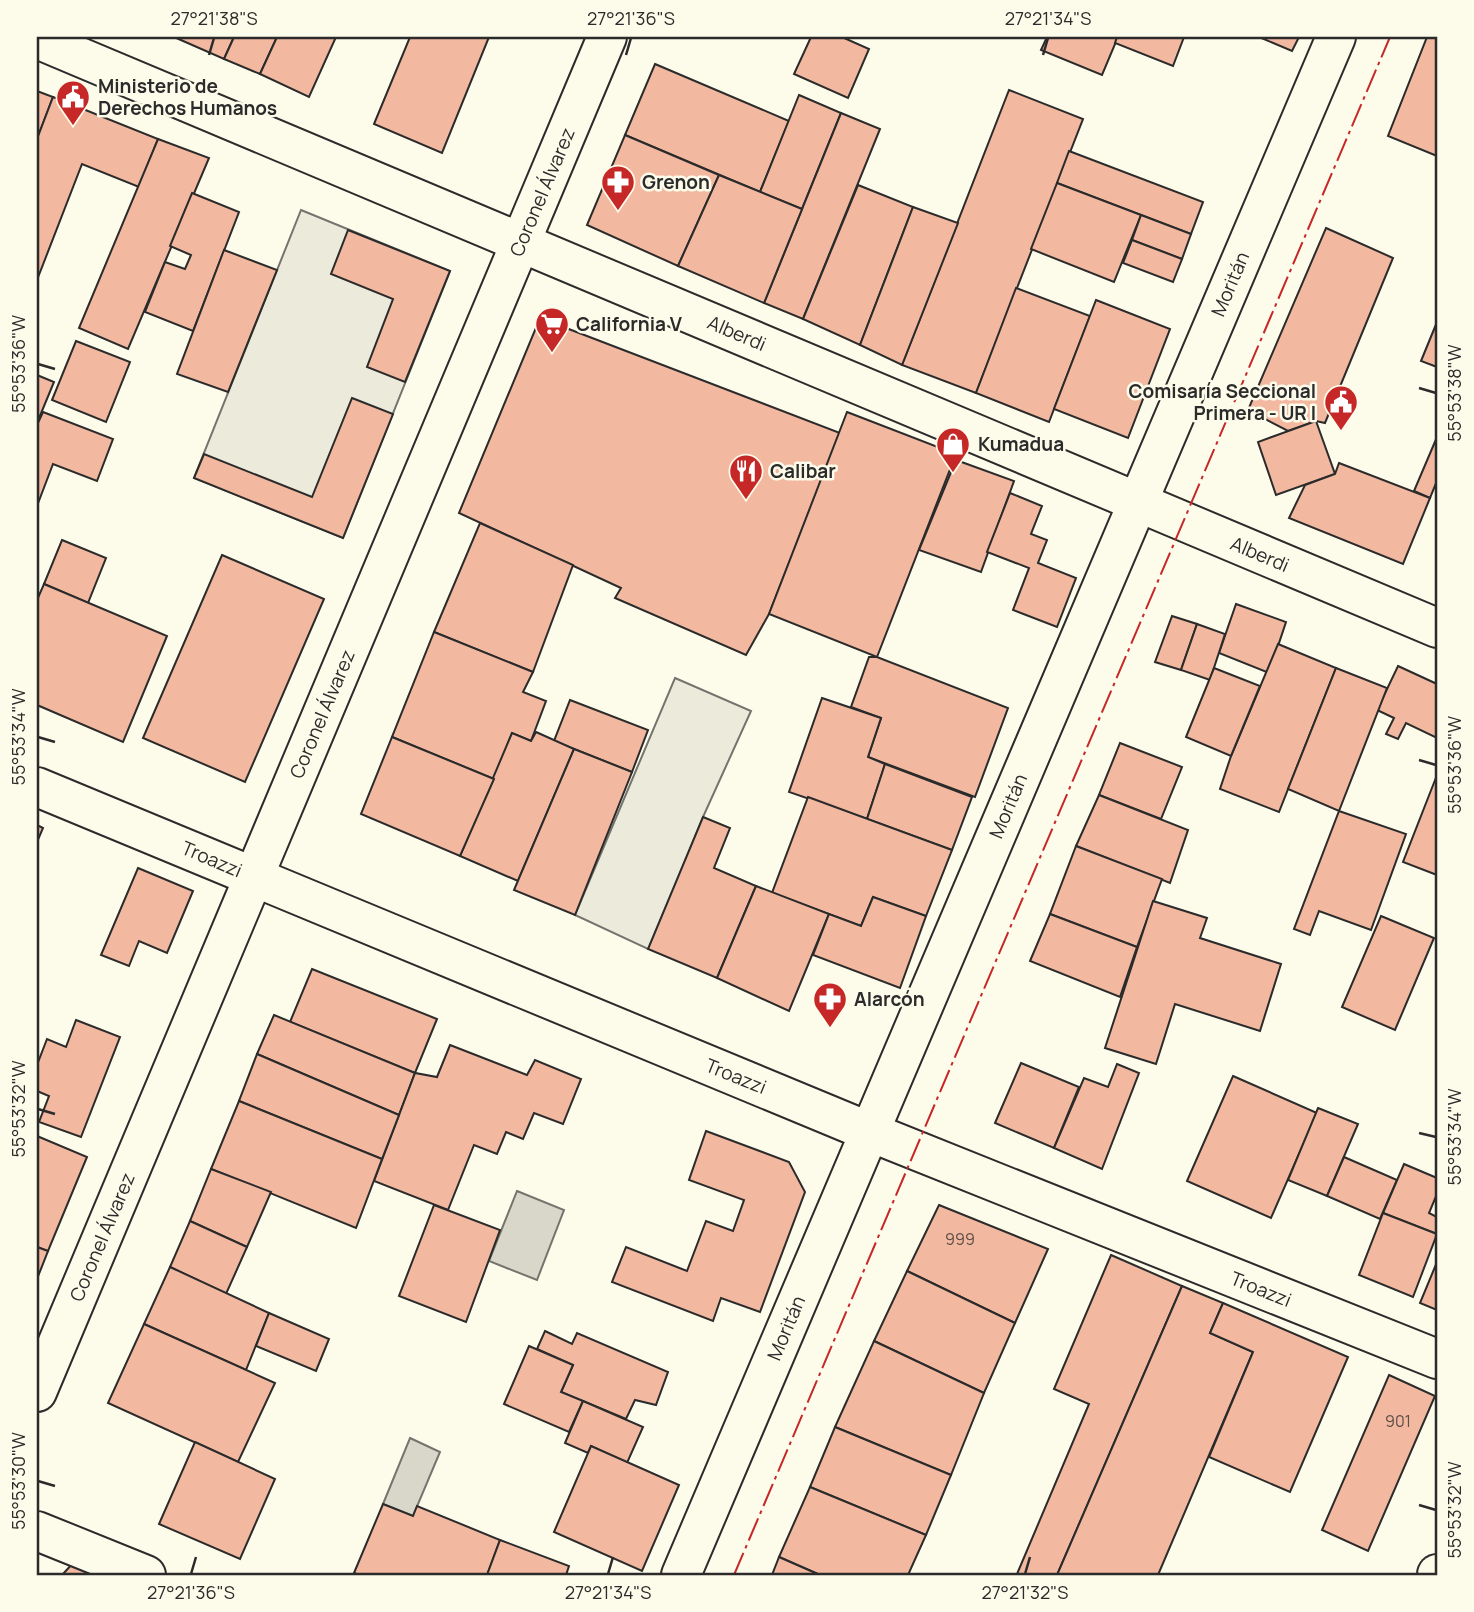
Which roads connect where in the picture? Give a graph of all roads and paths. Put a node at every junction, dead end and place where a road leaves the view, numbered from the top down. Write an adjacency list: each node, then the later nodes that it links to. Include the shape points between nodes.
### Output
1 (607, 37): 4 (street, Coronel Álvarez)
2 (1336, 37): 5 (street, Moritán)
3 (37, 39): 4 (street, Alberdi)
4 (521, 242): 5 (street, Alberdi); 8 (street, Coronel Álvarez)
5 (1138, 502): 6 (street, Alberdi); 9 (street, Moritán)
6 (1437, 628)
7 (37, 787): 8 (street, Troazzi)
8 (254, 877): 9 (street, Troazzi); 11 (street, Coronel Álvarez)
9 (870, 1132): 10 (street, Troazzi); 14 (street, Moritán)
10 (1437, 1359)
11 (37, 1392)
12 (37, 1531): 13 (street)
13 (146, 1575)
14 (681, 1575)

